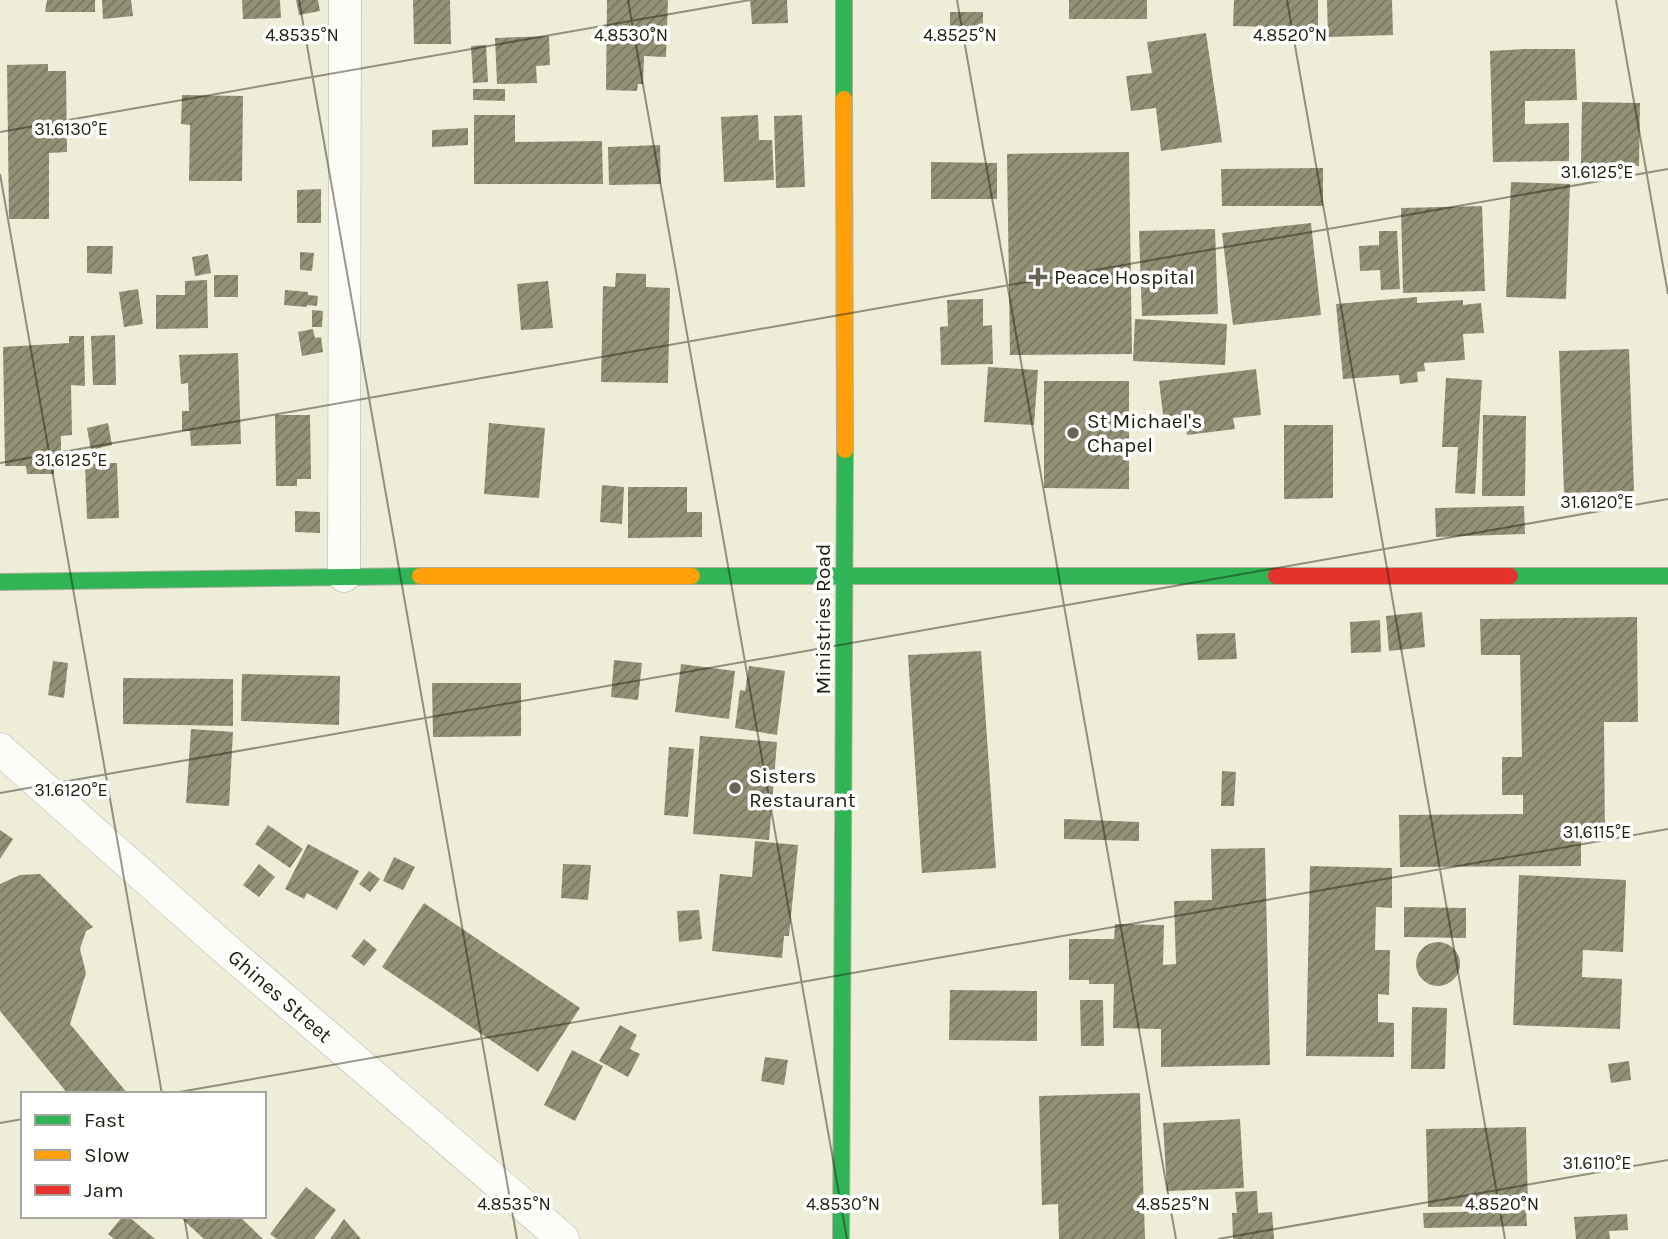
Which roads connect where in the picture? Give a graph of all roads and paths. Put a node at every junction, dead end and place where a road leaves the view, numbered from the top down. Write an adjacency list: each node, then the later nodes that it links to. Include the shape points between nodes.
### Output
1 (345, 0): 3 (street)
2 (844, 0): 5 (street, Ministries Road)
3 (344, 576): 5 (street); 6 (street)
4 (1668, 576): 5 (street)
5 (845, 577): 9 (street, Ministries Road)
6 (0, 582)
7 (0, 749): 8 (street, Ghines Street)
8 (563, 1239)
9 (841, 1239)

